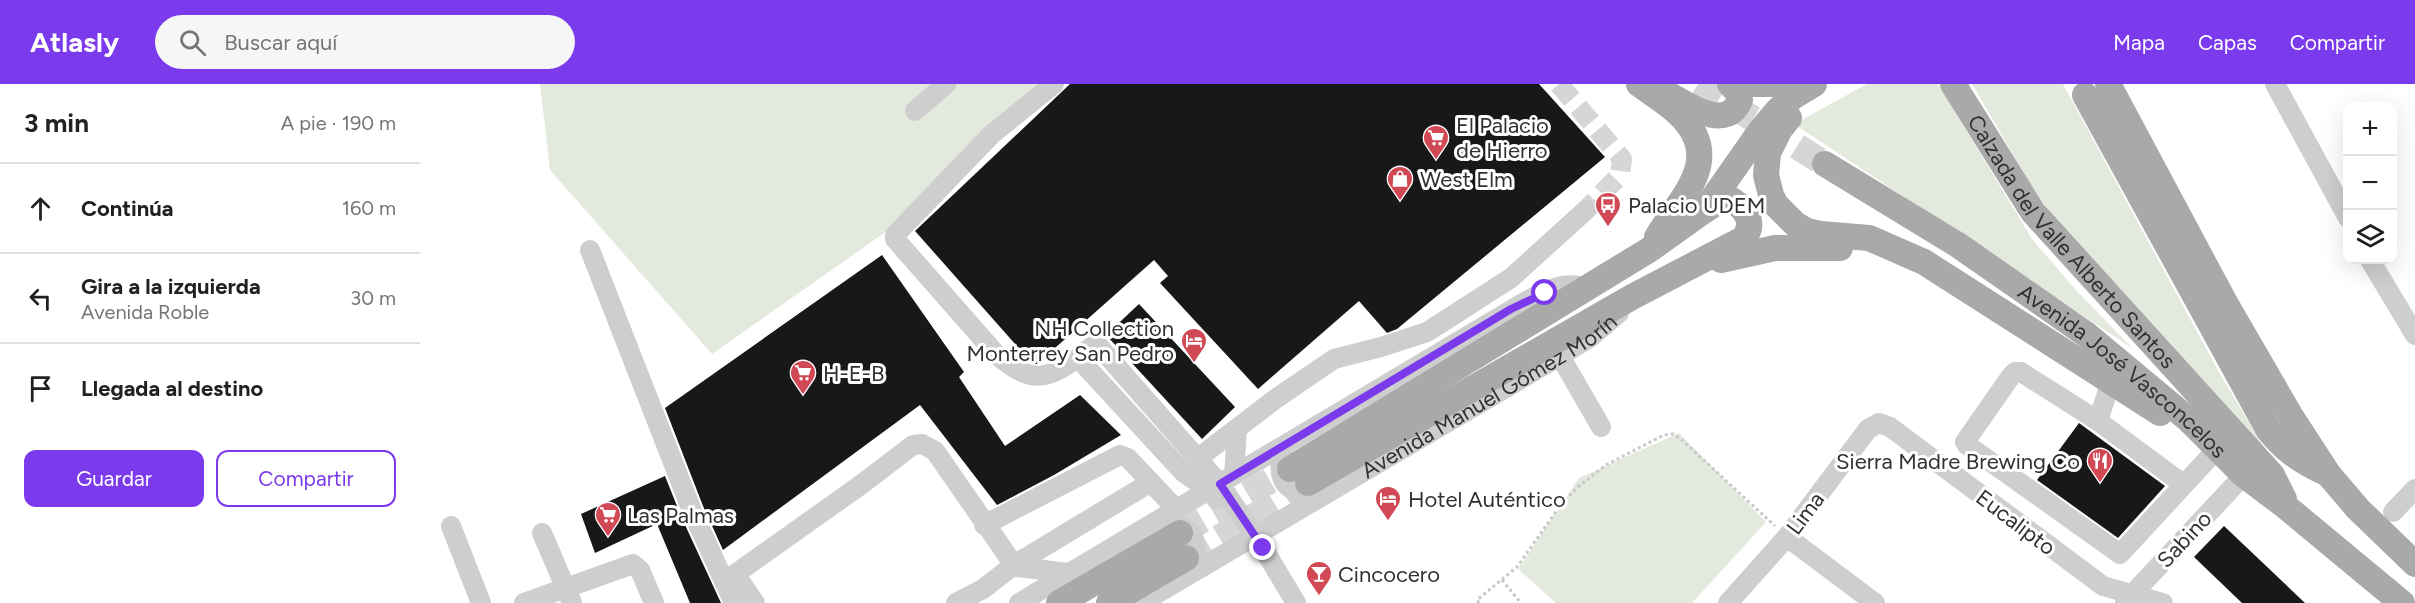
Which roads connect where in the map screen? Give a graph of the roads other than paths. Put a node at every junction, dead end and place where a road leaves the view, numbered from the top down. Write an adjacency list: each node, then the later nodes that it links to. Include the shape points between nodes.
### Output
1 (946, 84): 14 (street)
2 (1054, 84): 30 (street, via 992,134 895,239 996,354 1015,370 1044,375)
3 (1639, 84): 21 (main road, via 1690,126 1702,158 1688,189)
4 (1652, 84): 5 (main road, via 1692,107 1720,116 1733,111 1740,100)
5 (1730, 84)
6 (1748, 84): 7 (main road)
7 (1778, 84)
8 (1814, 84): 17 (main road, Avenida Manuel Gómez Morín, via 1794,96 1761,130)
9 (1828, 84): 19 (main road, via 1789,118 1773,142 1766,166 1771,195 1785,216 1808,231 1862,236)
10 (1953, 84): 47 (main road, Calzada del Valle Alberto Santos, via 2033,212 2272,475)
11 (2284, 87): 18 (street)
12 (2114, 89): 41 (main road, via 2224,301)
13 (2085, 95): 41 (main road, via 2268,429 2298,459)
14 (915, 111)
15 (1825, 164): 32 (main road, Avenida José Vasconcelos, via 1958,245 2080,331)
16 (1586, 210): 27 (street, via 1511,278)
17 (1705, 210): 21 (main road, Avenida Manuel Gómez Morín); 23 (main road, via 1719,201 1732,200 1746,213 1750,228 1743,239)
18 (2344, 210)
19 (1888, 246): 23 (main road, via 1775,248); 31 (main road, via 1937,269)
20 (590, 250): 61 (street, via 692,511)
21 (1649, 250): 24 (main road, Avenida Manuel Gómez Morín)
22 (2372, 264): 28 (street)
23 (1687, 270): 25 (main road)
24 (1585, 288): 26 (street, Avenida Manuel Gómez Morín, via 1558,288); 44 (main road, Avenida Manuel Gómez Morín)
25 (1632, 297): 29 (street, Avenida Manuel Gómez Morín, via 1616,318); 44 (main road, Avenida Manuel Gómez Morín)
26 (1511, 309): 27 (street); 37 (street, Avenida Manuel Gómez Morín)
27 (1427, 332): 36 (street, via 1334,359)
28 (2415, 335)
29 (1560, 356): 35 (street); 44 (street, Avenida Manuel Gómez Morín)
30 (1078, 358): 39 (street, via 1097,344); 43 (street, via 1183,472)
31 (2111, 381): 32 (main road, via 2156,412); 33 (street)
32 (2189, 420): 38 (main road, Avenida José Vasconcelos)
33 (2098, 421): 45 (street); 45 (street, via 2021,372 2015,372 1965,442 2119,553)
34 (1879, 423): 54 (street, Lima, via 1868,429); 63 (street, Eucalipto, via 2103,586)
35 (1601, 427)
36 (1237, 429): 39 (street); 43 (street)
37 (1288, 442): 43 (street, Avenida Manuel Gómez Morín); 44 (street, via 1281,465 1283,480 1300,494)
38 (2217, 448): 40 (main road, Avenida José Vasconcelos); 45 (street)
39 (1197, 459): 43 (street)
40 (2244, 475): 47 (main road, Avenida José Vasconcelos); 63 (street, Sabino)
41 (2329, 475): 56 (main road, via 2358,509)
42 (1151, 482): 49 (street); 51 (street, via 1120,455); 57 (street)
43 (1221, 483): 49 (street, Avenida Manuel Gómez Morín); 55 (street)
44 (1306, 483): 55 (street, Avenida Manuel Gómez Morín)
45 (2183, 484)
46 (2415, 489): 48 (street)
47 (2285, 506): 60 (main road, Avenida José Vasconcelos)
48 (2393, 512)
49 (1179, 521): 50 (street, Avenida Manuel Gómez Morín); 71 (main road, Avenida Manuel Gómez Morín)
50 (1153, 524): 58 (street, via 1175,524 1194,541 1197,555); 59 (street, Avenida Manuel Gómez Morín)
51 (984, 525): 57 (street); 61 (street, via 935,451 922,444 913,445)
52 (451, 526): 64 (street)
53 (542, 533): 62 (street)
54 (1787, 537): 76 (street, Lima); 77 (street)
55 (1250, 540): 58 (street, Avenida Manuel Gómez Morín); 74 (street); 75 (street)
56 (2411, 553)
57 (1014, 565): 59 (street); 69 (street, via 983,589)
58 (1187, 568): 72 (main road, Avenida Manuel Gómez Morín); 73 (street, Avenida Manuel Gómez Morín)
59 (1069, 573): 70 (street, Avenida Manuel Gómez Morín)
60 (2370, 576): 79 (main road); 80 (main road, Avenida José Vasconcelos)
61 (730, 578): 67 (street); 68 (street)
62 (569, 595): 65 (street); 66 (street, via 633,564 640,570)
63 (2128, 599): 78 (street, Eucalipto)
64 (481, 603)
65 (524, 603)
66 (654, 603)
67 (734, 603)
68 (755, 603)
69 (956, 603)
70 (1019, 603)
71 (1059, 603)
72 (1109, 603)
73 (1142, 603)
74 (1281, 603)
75 (1296, 603)
76 (1728, 603)
77 (1875, 603)
78 (2163, 603)
79 (2384, 603)
80 (2402, 603)

